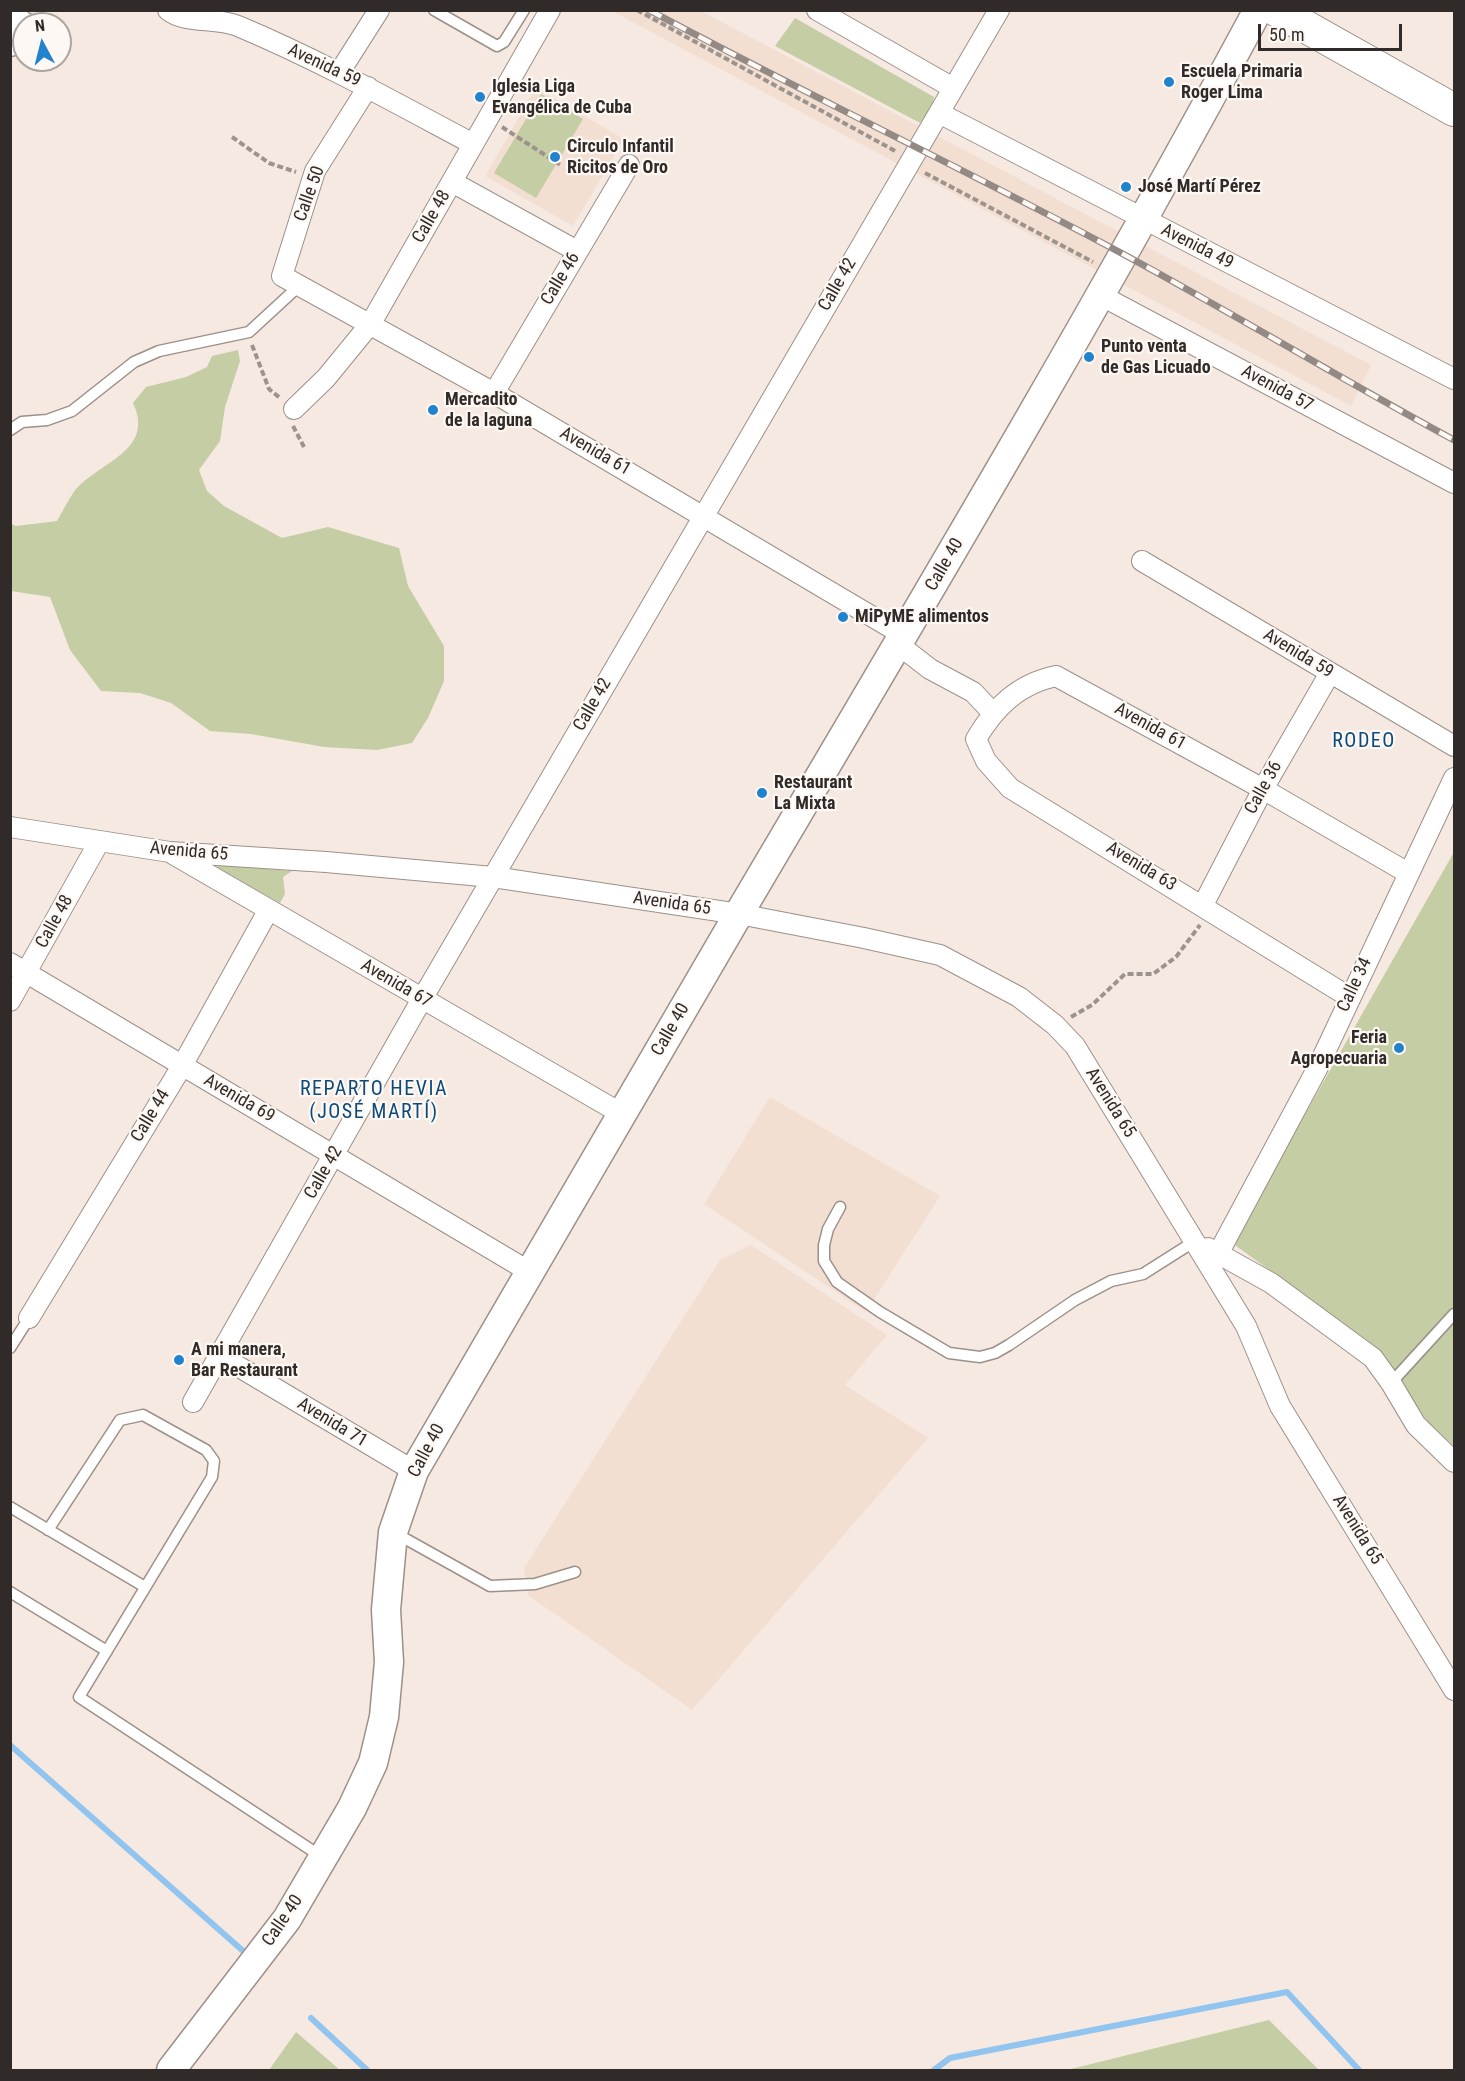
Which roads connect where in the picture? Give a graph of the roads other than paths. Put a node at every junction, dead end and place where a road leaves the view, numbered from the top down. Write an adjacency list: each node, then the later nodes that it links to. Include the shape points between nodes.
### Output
1 (168, 10): 10 (street, Avenida 59, via 191,20 213,19 236,26)
2 (379, 10): 10 (street)
3 (434, 10): 4 (lane, via 497,46 504,42)
4 (524, 10)
5 (550, 10): 15 (street, Calle 48)
6 (817, 10): 12 (street)
7 (999, 10): 12 (street, Calle 42)
8 (1258, 10): 18 (main road, Calle 40)
9 (1276, 10): 13 (main road)
10 (339, 73): 11 (street, Avenida 59)
11 (368, 87): 15 (street, Avenida 59); 20 (street, Calle 50, via 315,171)
12 (953, 88): 14 (street, Calle 42)
13 (1455, 110)
14 (941, 114): 18 (street, Avenida 49); 29 (street, Calle 42)
15 (473, 144): 17 (street, Calle 48)
16 (629, 165): 19 (street, Calle 46)
17 (452, 182): 19 (street); 23 (street, Calle 48)
18 (1144, 220): 21 (main road, Calle 40); 24 (street, Avenida 49)
19 (577, 251): 25 (street, Calle 46)
20 (282, 276): 22 (street, Avenida 61)
21 (1106, 284): 28 (street, Avenida 57); 31 (main road, Calle 40)
22 (300, 285): 23 (street, Avenida 61); 27 (lane, via 249,332 159,351 134,362 72,411 47,420 22,422)
23 (371, 323): 25 (street, Avenida 61); 26 (street, Calle 48, via 326,378)
24 (1455, 379)
25 (494, 393): 29 (street, Avenida 61)
26 (294, 409)
27 (10, 430)
28 (1455, 483)
29 (703, 515): 31 (street, Avenida 61); 41 (street, Calle 42)
30 (1142, 561): 32 (street, Avenida 59)
31 (902, 641): 33 (street, Avenida 61, via 930,669 973,692); 44 (main road, Calle 40)
32 (1330, 673): 34 (street, Avenida 59); 36 (street, Calle 36)
33 (992, 712): 36 (street, Avenida 61, via 1035,680 1056,676); 42 (street, Avenida 63, via 976,739 986,761 1010,788)
34 (1455, 746)
35 (1455, 778): 40 (street, Calle 34)
36 (1263, 789): 40 (street, Avenida 61); 42 (street, Calle 36)
37 (10, 827): 38 (street, Avenida 65)
38 (99, 842): 39 (street, Avenida 65); 45 (street, Calle 48)
39 (170, 852): 41 (street, Avenida 65); 43 (street, Avenida 67)
40 (1408, 873): 46 (street, Calle 34)
41 (493, 877): 44 (street, Avenida 65); 47 (street, Calle 42)
42 (1207, 908): 46 (street, Avenida 63)
43 (268, 911): 47 (street, Avenida 67); 49 (street, Calle 44)
44 (739, 914): 50 (main road, Calle 40); 53 (street, Avenida 65, via 940,954 1018,997 1075,1046)
45 (19, 968): 48 (street, Calle 48); 49 (street, Avenida 69)
46 (1349, 997): 54 (street, Calle 34, via 1317,1069)
47 (422, 999): 50 (street, Avenida 67); 51 (street, Calle 42)
48 (10, 1001)
49 (182, 1066): 51 (street, Avenida 69); 57 (street, Calle 44)
50 (622, 1114): 55 (main road, Calle 40)
51 (335, 1154): 55 (street, Avenida 69); 59 (street, Calle 42)
52 (840, 1208): 53 (lane, via 824,1245 824,1261 837,1282 949,1353 980,1356 1009,1345 1075,1300 1111,1281 1143,1274)
53 (1195, 1241): 54 (street, Avenida 65); 71 (street, Avenida 65, via 1246,1326 1280,1406)
54 (1218, 1254): 60 (street, Avenida 65, via 1271,1283 1363,1351)
55 (530, 1272): 63 (main road, Calle 40)
56 (1455, 1314): 60 (lane)
57 (29, 1318): 58 (lane)
58 (10, 1348)
59 (219, 1355): 61 (street, Calle 42); 63 (street, Avenida 71)
60 (1391, 1383): 62 (street, Avenida 65, via 1416,1425)
61 (193, 1402)
62 (1455, 1462)
63 (414, 1472): 66 (main road, Calle 40)
64 (10, 1507): 65 (lane)
65 (48, 1530): 68 (lane); 68 (lane, via 120,1420 143,1415 206,1450 214,1461 212,1477)
66 (393, 1532): 67 (lane, via 490,1586 535,1584); 72 (main road, Calle 40, via 386,1610 389,1662 384,1717 373,1763 352,1808)
67 (575, 1572)
68 (146, 1587): 70 (lane)
69 (10, 1592): 70 (lane)
70 (107, 1651): 72 (lane, via 79,1697)
71 (1455, 1690)
72 (322, 1857): 73 (main road, Calle 40, via 287,1919)
73 (171, 2070)

